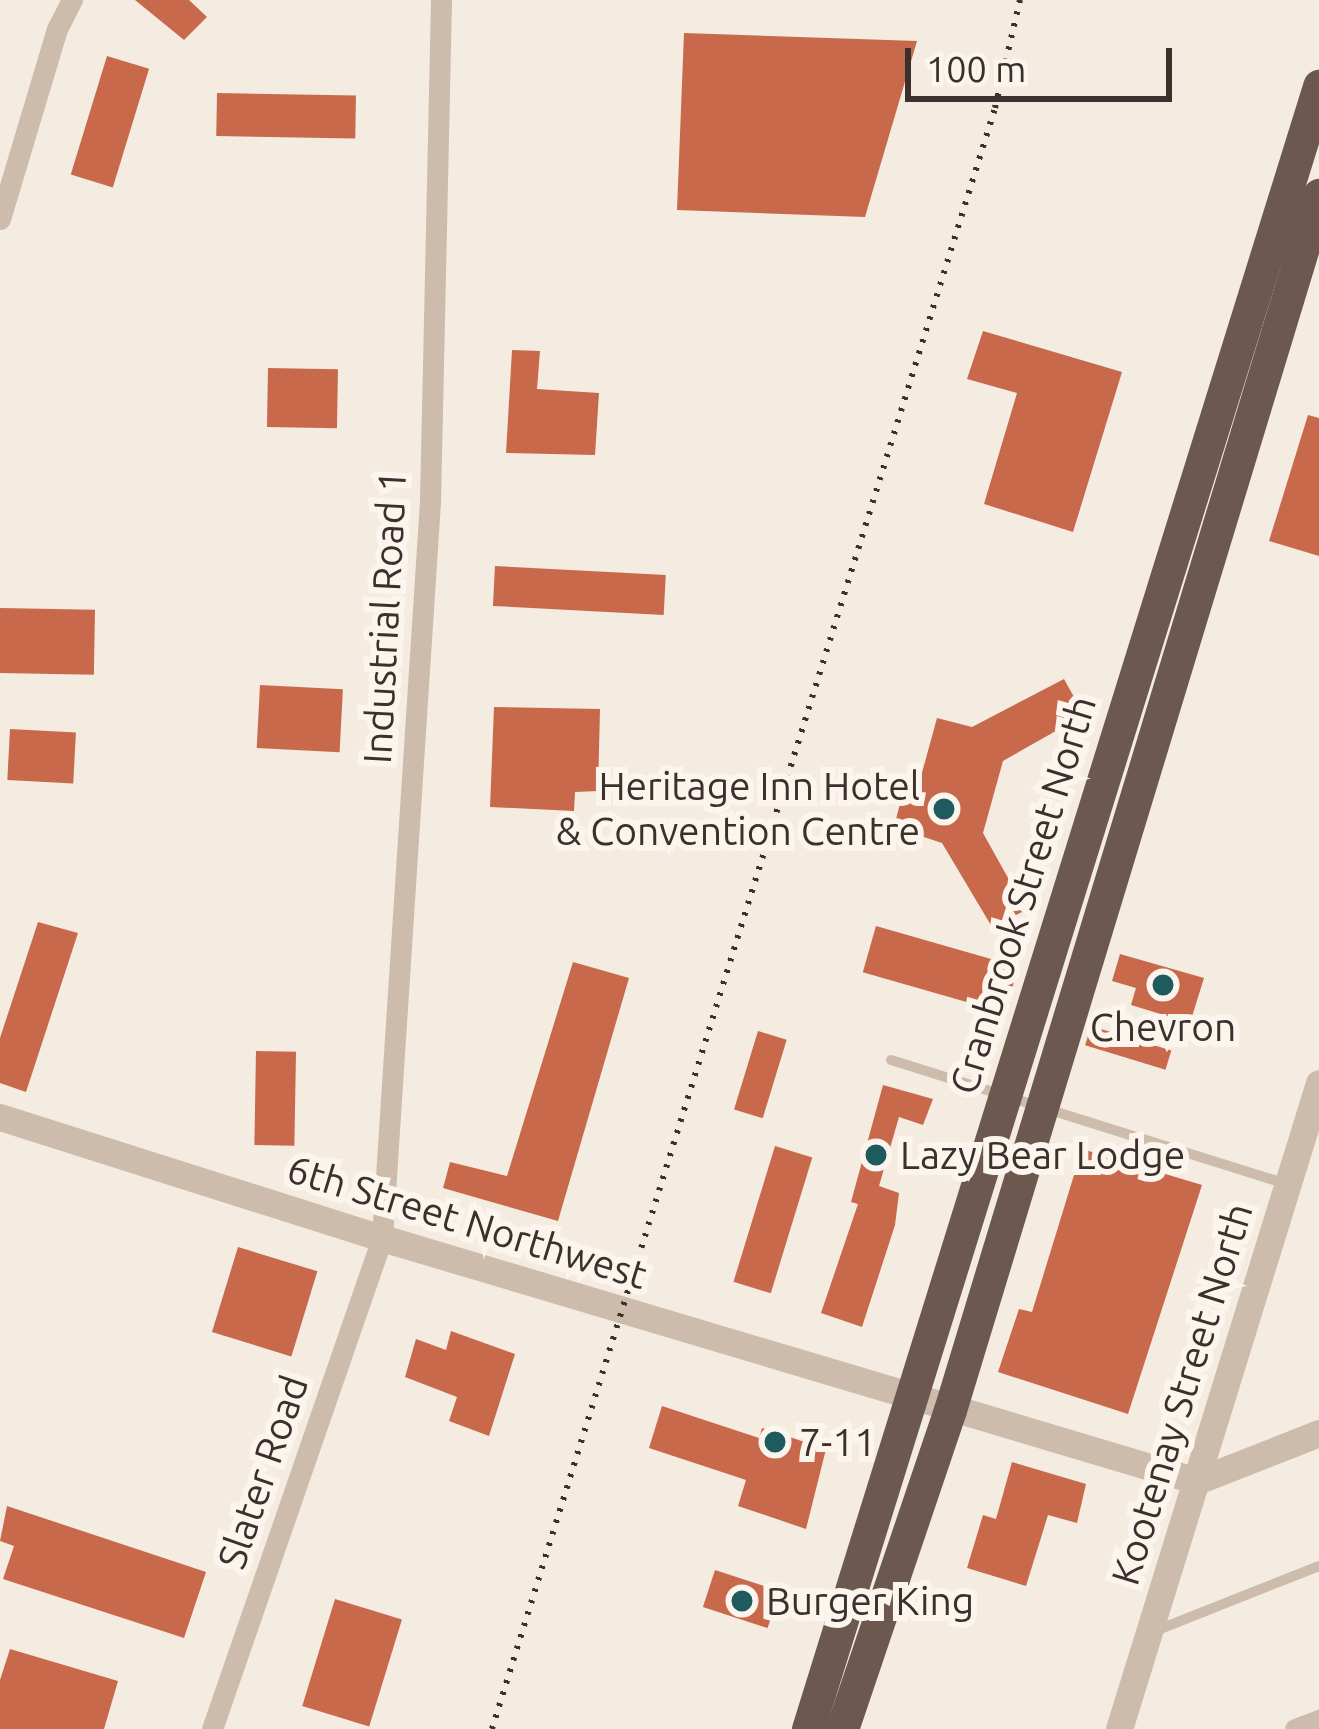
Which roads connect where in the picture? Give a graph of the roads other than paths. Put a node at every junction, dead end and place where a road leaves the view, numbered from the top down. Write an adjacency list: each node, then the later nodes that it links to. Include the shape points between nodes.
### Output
1 (72, 0): 5 (street)
2 (441, 0): 12 (street, Industrial Road 1, via 430,501)
3 (1319, 86): 8 (highway, Cranbrook Street North)
4 (1319, 195): 9 (highway, Cranbrook Street North)
5 (0, 219)
6 (891, 1060): 8 (lane)
7 (1319, 1083): 11 (street, Kootenay Street North)
8 (1006, 1094): 9 (lane); 13 (highway, Cranbrook Street North)
9 (1042, 1107): 11 (lane); 14 (highway, Cranbrook Street North)
10 (0, 1117): 12 (street, 6th Street Northwest)
11 (1287, 1185): 16 (street, Kootenay Street North)
12 (382, 1238): 13 (street, 6th Street Northwest); 20 (street, Slater Road)
13 (911, 1398): 14 (street, 6th Street Northwest); 21 (highway, Cranbrook Street North)
14 (950, 1410): 16 (street, 6th Street Northwest); 22 (highway, Cranbrook Street North)
15 (1319, 1433): 16 (street)
16 (1197, 1481): 18 (street, Kootenay Street North)
17 (1319, 1566): 18 (lane)
18 (1150, 1633): 23 (street, Kootenay Street North)
19 (1319, 1720): 24 (street)
20 (212, 1729)
21 (808, 1729)
22 (842, 1729)
23 (1119, 1729)
24 (1295, 1729)

